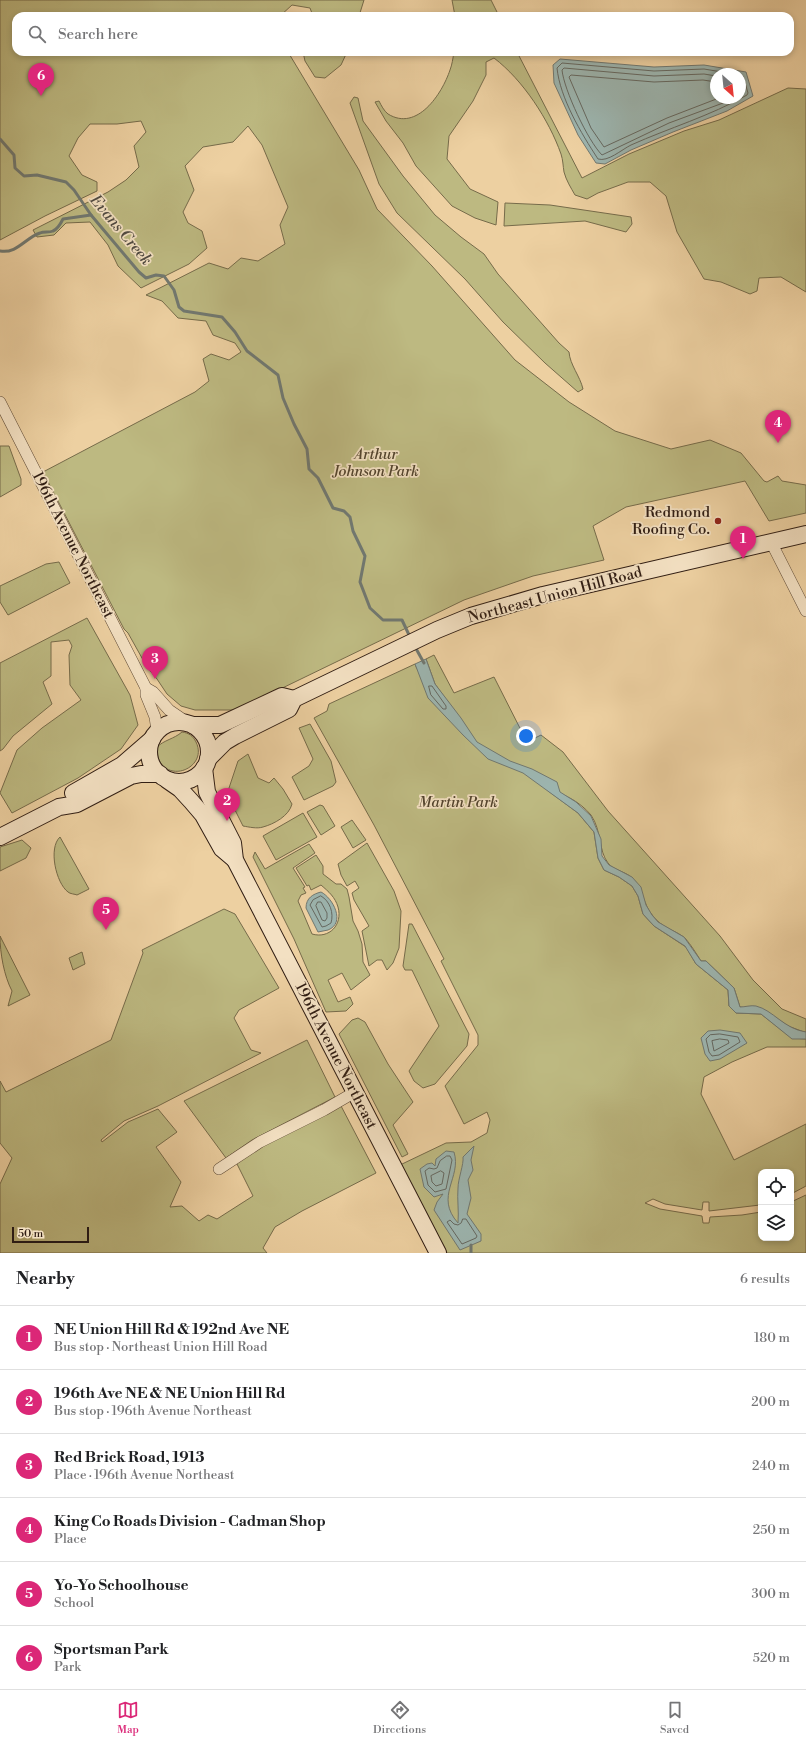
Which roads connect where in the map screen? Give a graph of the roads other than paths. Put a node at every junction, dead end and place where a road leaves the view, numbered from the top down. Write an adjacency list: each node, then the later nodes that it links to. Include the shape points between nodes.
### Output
1 (0, 402): 5 (street, 196th Avenue Northeast)
2 (806, 534): 3 (street, Northeast Union Hill Road)
3 (771, 542): 4 (street); 6 (street, Northeast Union Hill Road, via 513,603 471,616)
4 (806, 612)
5 (146, 688): 7 (street, 196th Avenue Northeast, via 169,710); 8 (street, 196th Avenue Northeast, via 153,712)
6 (294, 699): 7 (street, Northeast Union Hill Road, via 282,696 220,725); 9 (street, Northeast Union Hill Road, via 289,709 225,742)
7 (190, 724): 8 (street, via 171,723); 9 (street, via 200,731 206,740)
8 (154, 735): 10 (street, via 149,748 150,758 153,767); 11 (street, via 122,765 72,794)
9 (206, 763): 10 (street, via 198,774 182,781); 13 (street, 196th Avenue Northeast, via 207,792 233,843)
10 (162, 776): 11 (street, via 130,776 76,804); 13 (street, 196th Avenue Northeast, via 191,801 203,815 222,849)
11 (59, 807): 12 (street)
12 (0, 837)
13 (235, 860): 14 (street, 196th Avenue Northeast)
14 (355, 1092): 15 (street, via 260,1142); 16 (street, 196th Avenue Northeast)
15 (219, 1169)
16 (438, 1253)

